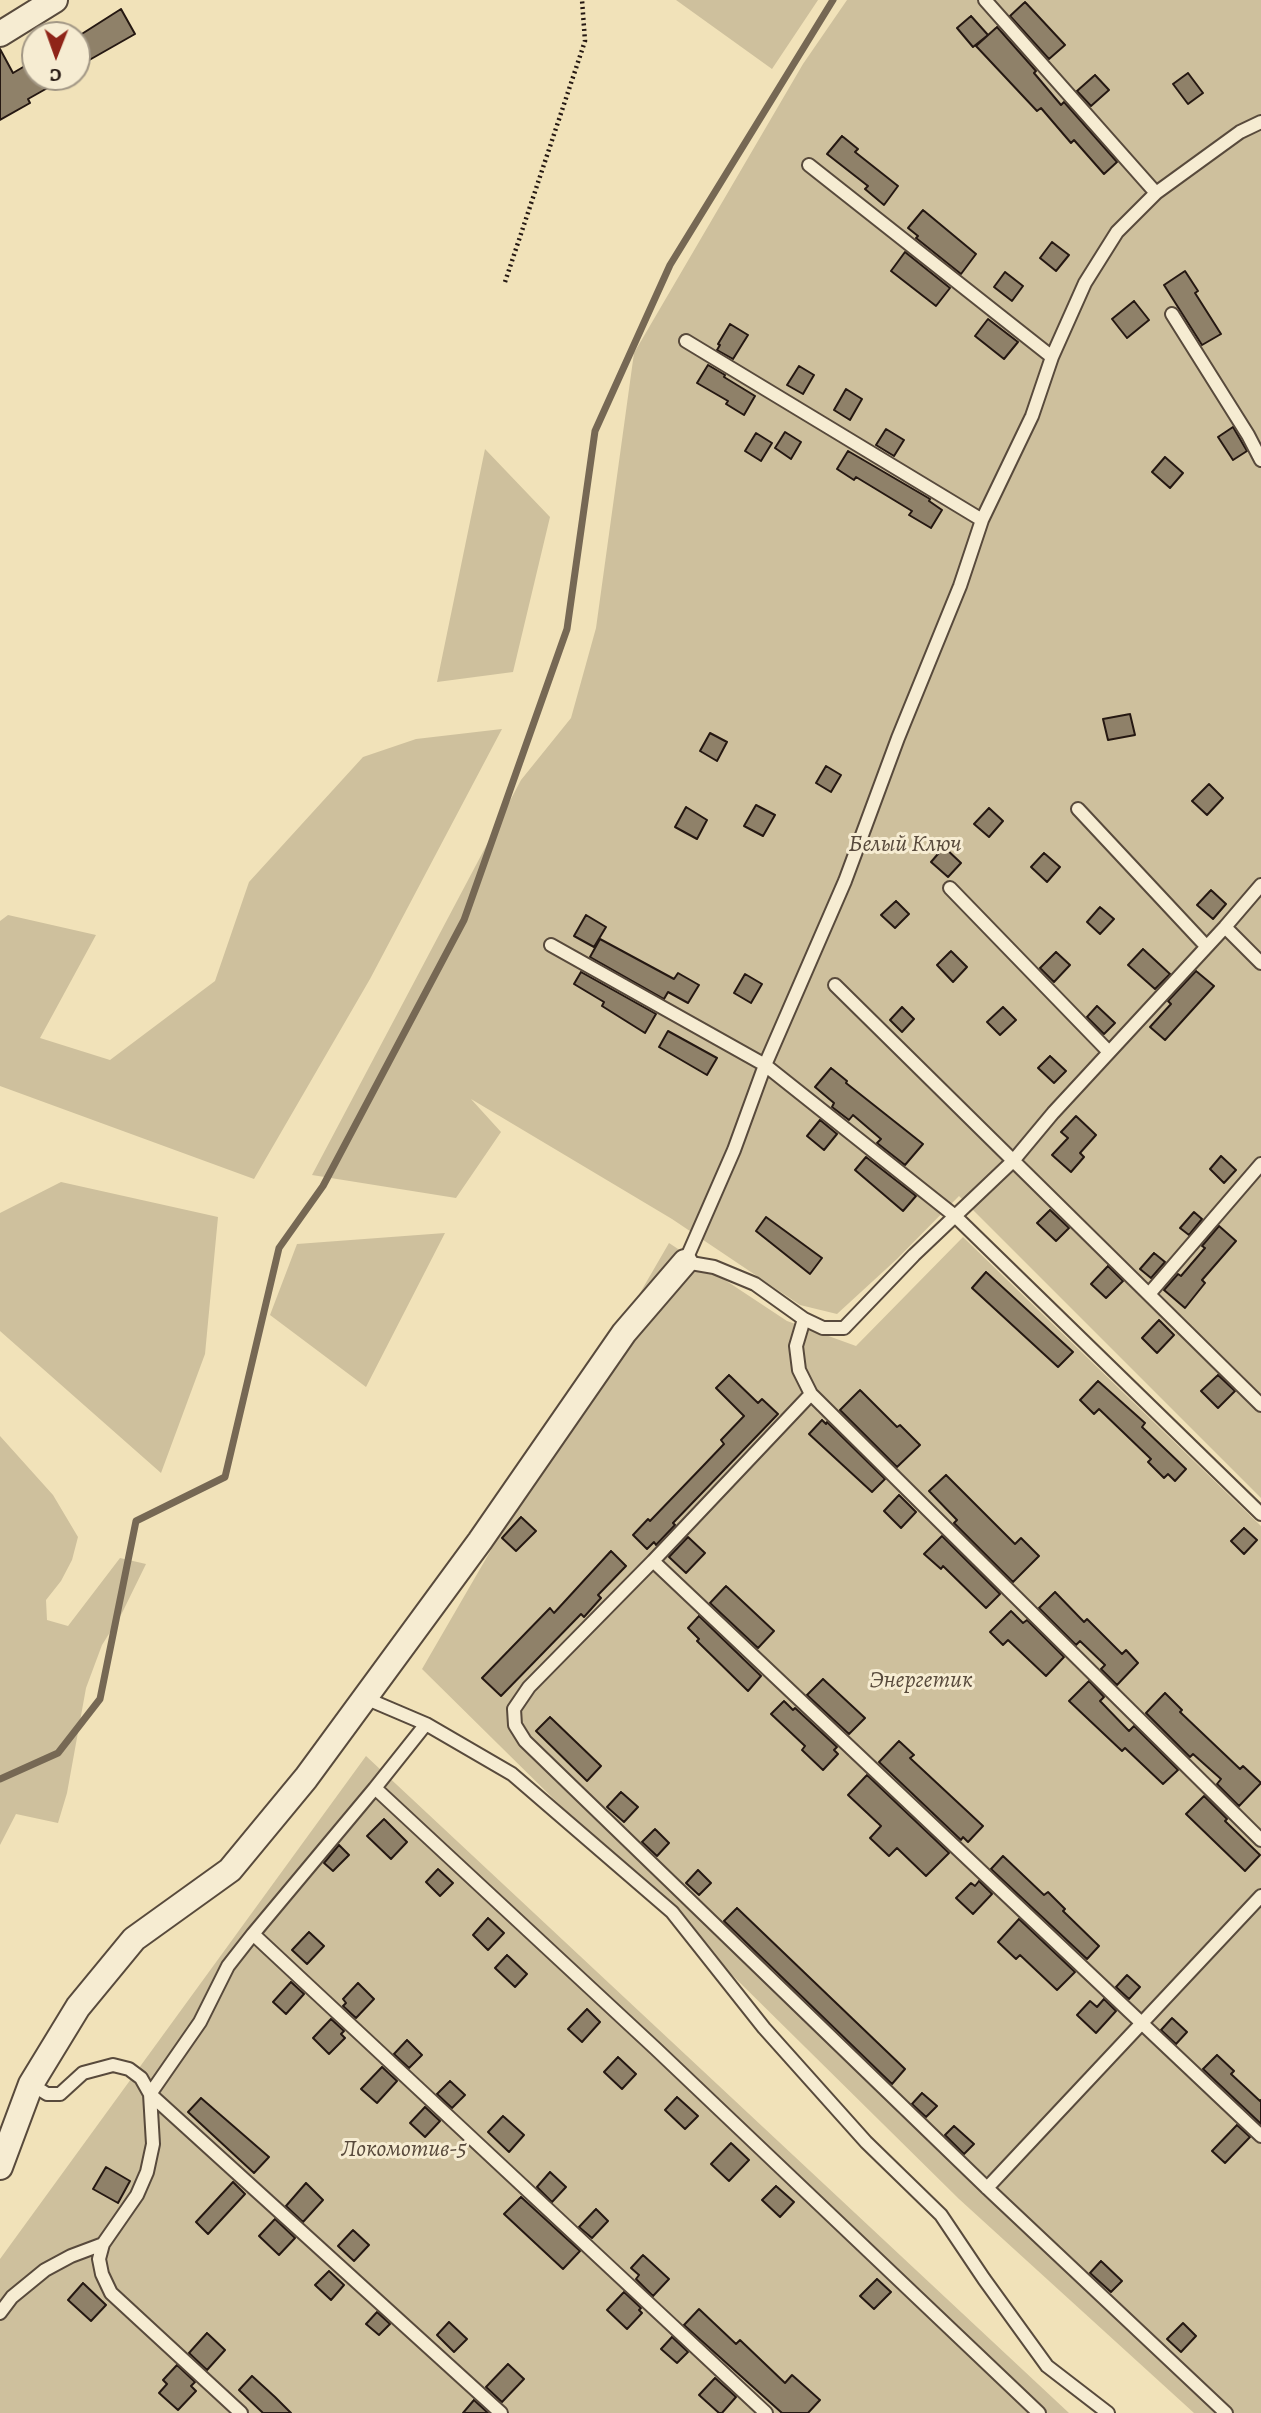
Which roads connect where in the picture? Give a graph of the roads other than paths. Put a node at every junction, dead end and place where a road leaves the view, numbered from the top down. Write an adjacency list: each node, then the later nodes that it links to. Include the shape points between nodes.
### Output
1 (55, 0): 3 (street)
2 (985, 0): 6 (lane)
3 (0, 34)
4 (1261, 122): 6 (lane)
5 (809, 165): 9 (lane)
6 (1156, 193): 9 (lane, via 1117,232 1085,283)
7 (1172, 314): 10 (lane)
8 (686, 341): 11 (lane)
9 (1052, 356): 11 (lane, via 1032,416)
10 (1261, 460)
11 (982, 520): 21 (lane, via 845,881)
12 (1078, 809): 17 (lane)
13 (1261, 885): 15 (lane)
14 (950, 888): 20 (lane)
15 (1225, 927): 17 (lane); 18 (lane)
16 (551, 945): 21 (lane)
17 (1206, 946): 20 (lane)
18 (1261, 963)
19 (835, 985): 22 (lane)
20 (1109, 1052): 22 (lane)
21 (765, 1065): 24 (lane); 25 (lane)
22 (1013, 1161): 24 (lane); 26 (lane)
23 (1261, 1164): 26 (lane)
24 (955, 1216): 27 (lane, via 844,1328 822,1328); 30 (lane)
25 (685, 1262): 27 (lane, via 714,1267 755,1284); 32 (street, via 624,1333)
26 (1149, 1294): 29 (lane)
27 (804, 1319): 28 (lane, via 796,1346)
28 (811, 1394): 31 (lane); 35 (lane)
29 (1261, 1405)
30 (1261, 1514)
31 (653, 1561): 38 (lane); 43 (lane, via 529,1687 514,1709 514,1725 535,1751)
32 (365, 1698): 33 (lane); 39 (street, via 230,1870 134,1939 78,2007)
33 (426, 1724): 34 (lane); 50 (lane, via 512,1773 671,1912 764,2028 866,2142 941,2215 1047,2366)
34 (375, 1788): 37 (lane); 49 (lane)
35 (1261, 1840)
36 (1261, 1896): 38 (lane)
37 (253, 1934): 40 (lane, via 228,1966 200,2021); 48 (lane)
38 (1141, 2022): 41 (lane); 43 (lane)
39 (31, 2084): 40 (lane, via 47,2095 60,2094 83,2073 113,2065 141,2078); 42 (street)
40 (150, 2094): 44 (lane, via 153,2144 147,2172); 47 (lane)
41 (1261, 2136)
42 (0, 2167)
43 (987, 2188): 51 (lane)
44 (103, 2245): 45 (lane, via 46,2270); 46 (lane, via 99,2259 111,2293)
45 (0, 2313)
46 (241, 2413)
47 (501, 2413)
48 (766, 2413)
49 (1039, 2413)
50 (1108, 2413)
51 (1226, 2413)

